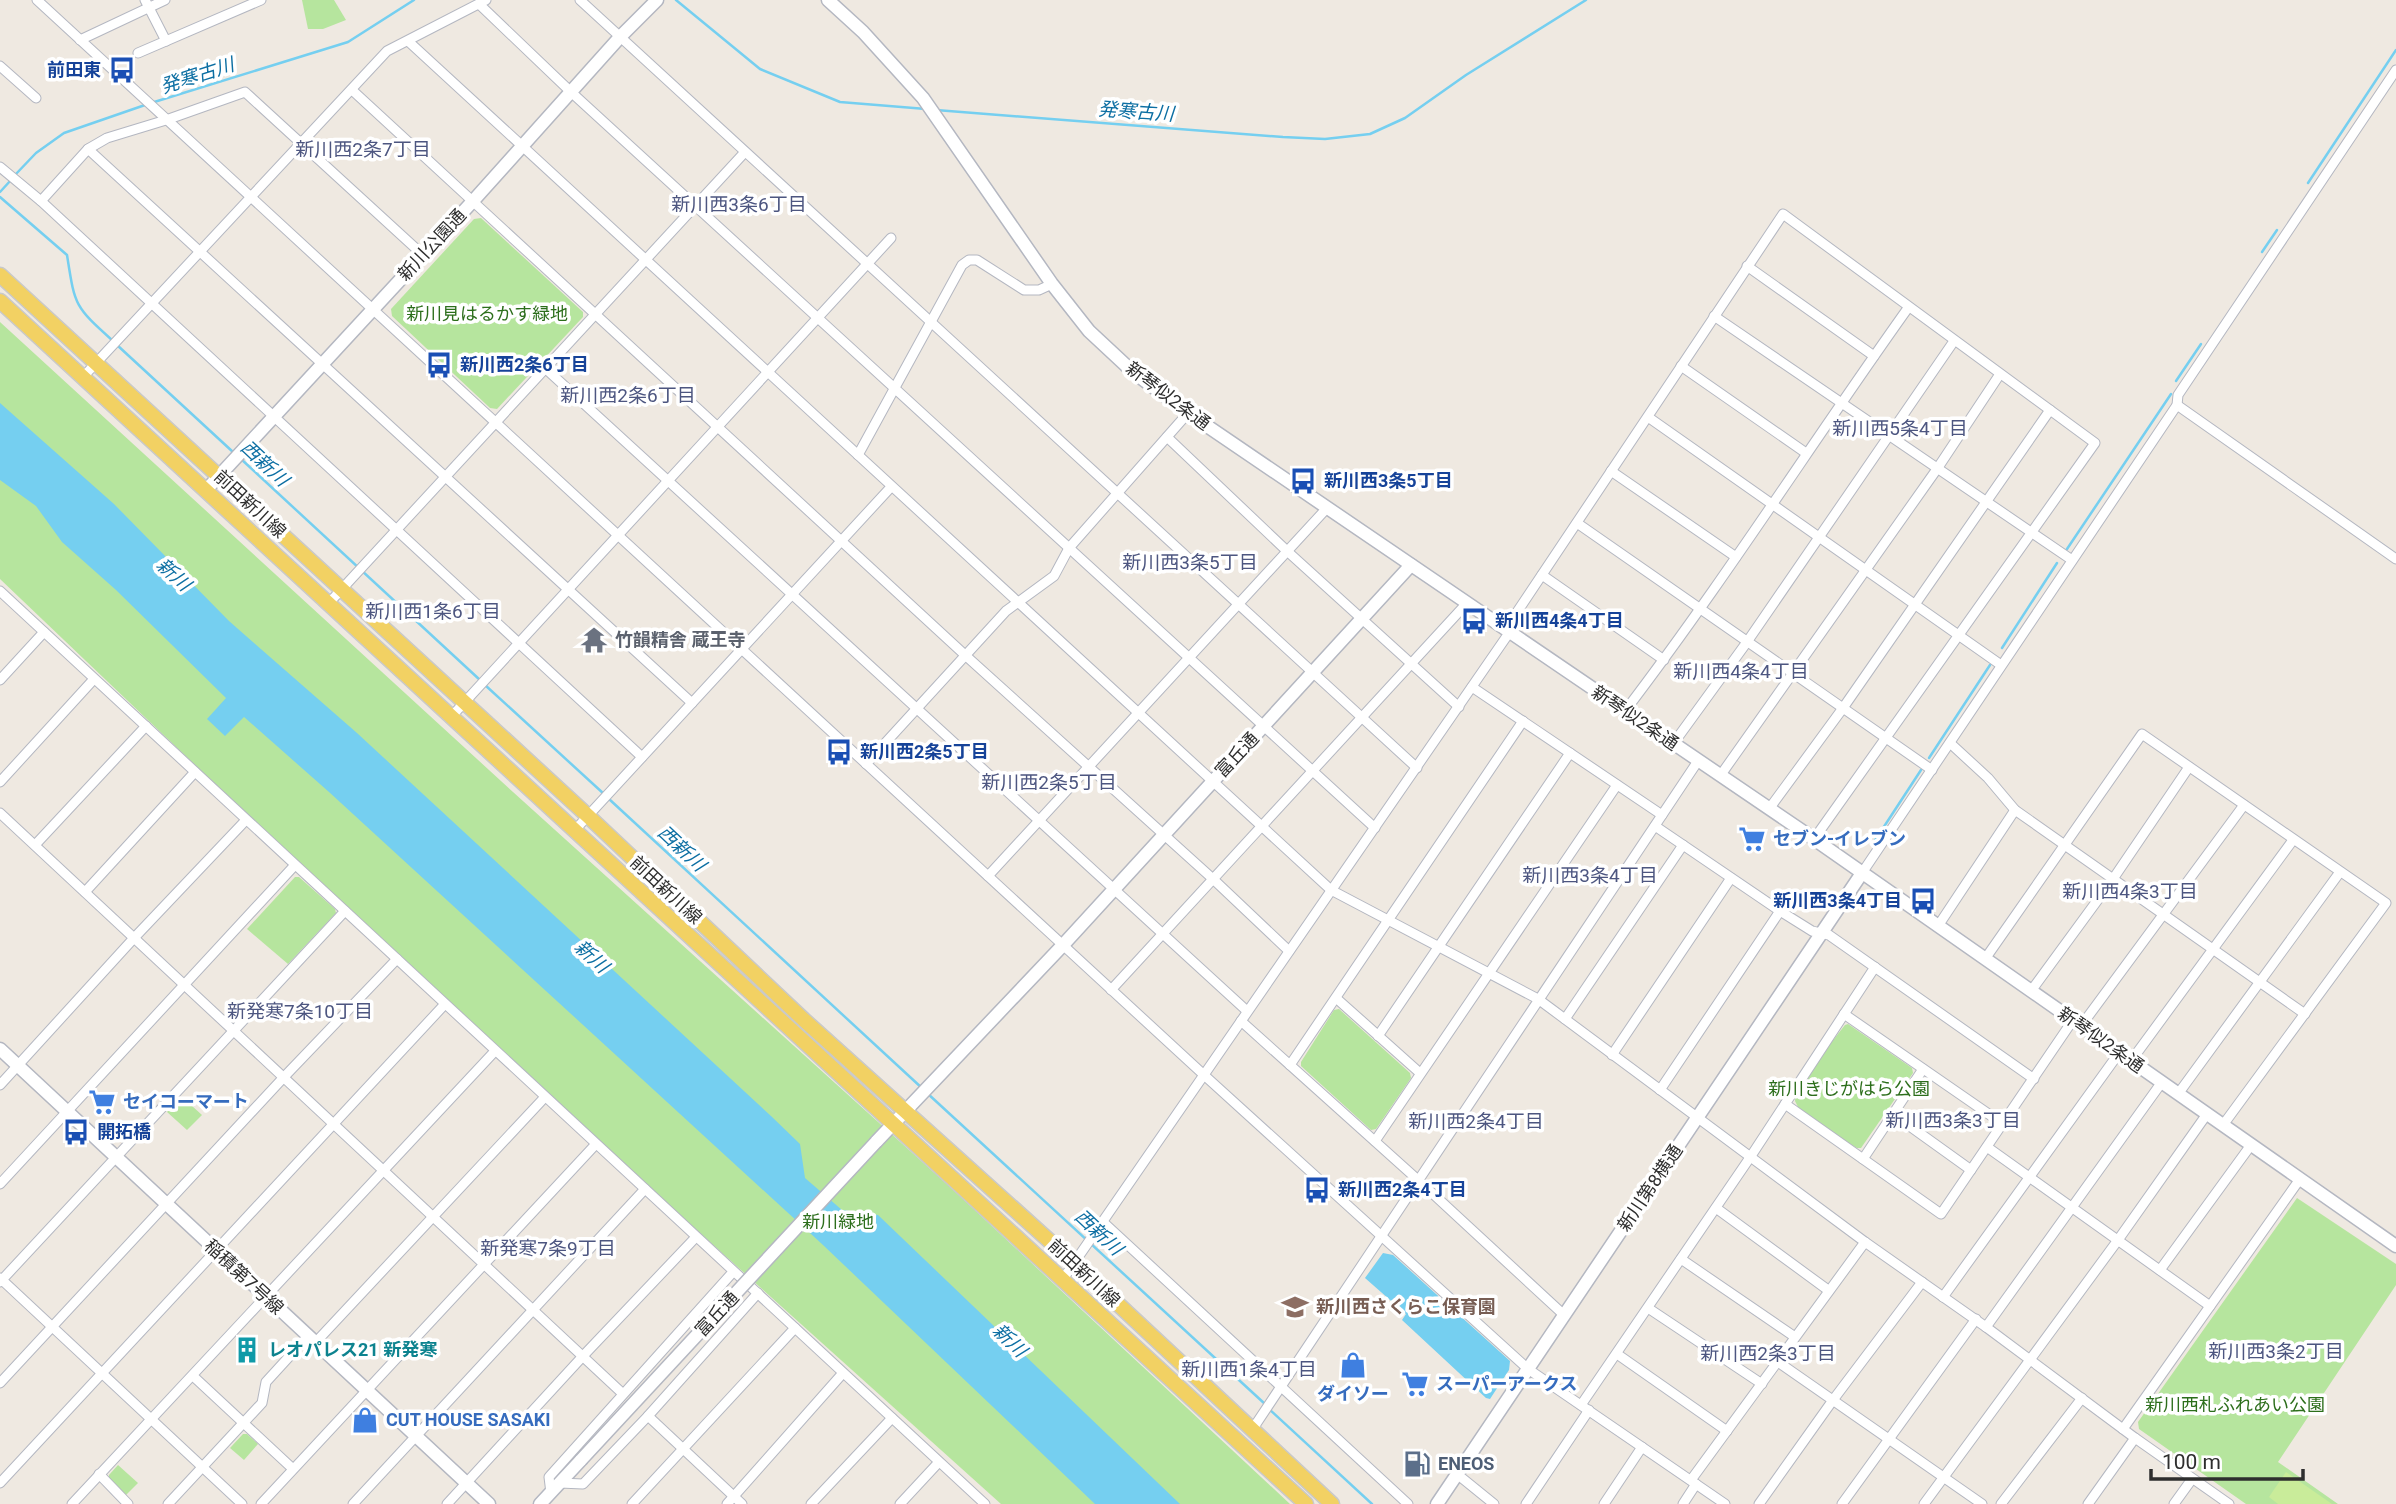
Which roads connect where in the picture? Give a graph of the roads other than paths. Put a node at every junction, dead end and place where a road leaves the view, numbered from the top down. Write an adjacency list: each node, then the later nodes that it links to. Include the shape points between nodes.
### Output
1 (37, 0): 10 (street)
2 (165, 0): 8 (street)
3 (261, 0): 11 (street)
4 (580, 0): 9 (street)
5 (657, 0): 9 (street, 新川公園通)
6 (828, 0): 36 (street, 新琴似2条通, via 923,98)
7 (482, 2): 12 (street); 17 (street)
8 (147, 4): 10 (street); 11 (street)
9 (620, 37): 17 (street, 新川公園通); 23 (street)
10 (80, 40): 19 (street)
11 (166, 41): 13 (street)
12 (408, 41): 16 (street, via 387,51); 21 (street)
13 (138, 53)
14 (0, 66): 18 (street)
15 (2396, 70): 56 (street, via 2178,395)
16 (352, 90): 20 (street); 27 (street)
17 (570, 92): 21 (street, 新川公園通); 28 (street)
18 (36, 98)
19 (163, 117): 20 (street, via 246,92); 22 (street); 25 (street)
20 (301, 143): 25 (street); 31 (street)
21 (522, 147): 27 (street, 新川公園通); 32 (street)
22 (88, 149): 26 (street); 30 (street)
23 (745, 152): 28 (street); 33 (street)
24 (0, 167): 26 (street)
25 (251, 198): 30 (street); 40 (street)
26 (41, 201): 38 (street)
27 (473, 201): 31 (street, 新川公園通); 41 (street)
28 (695, 206): 32 (street); 43 (street)
29 (891, 238): 33 (street)
30 (200, 252): 38 (street); 48 (street)
31 (423, 255): 40 (street, 新川公園通)
32 (645, 260): 41 (street); 51 (street)
33 (867, 264): 43 (street); 44 (street)
34 (1747, 266): 39 (street, via 1783,214); 42 (street); 46 (street)
35 (0, 275): 47 (main road, 前田新川線)
36 (1052, 284): 44 (street, via 1024,290 977,260 969,260 962,265); 58 (street, 新琴似2条通, via 1089,331 1133,372)
37 (0, 301): 53 (main road, 前田新川線)
38 (150, 305): 47 (street); 60 (street)
39 (1908, 308): 45 (street); 46 (street)
40 (373, 309): 48 (street, 新川公園通); 61 (street)
41 (595, 314): 50 (street); 62 (street)
42 (1714, 316): 49 (street); 55 (street)
43 (817, 317): 51 (street); 54 (street)
44 (932, 323): 54 (street); 74 (street)
45 (1954, 341): 52 (street); 63 (street)
46 (1874, 355): 55 (street)
47 (96, 364): 53 (street); 69 (main road, 前田新川線)
48 (322, 364): 60 (street, 新川公園通); 70 (street)
49 (1681, 366): 59 (street); 65 (street)
50 (546, 369): 61 (street); 71 (street)
51 (767, 372): 62 (street); 66 (street)
52 (2000, 374): 57 (street); 67 (street)
53 (83, 377): 73 (main road, 前田新川線)
54 (895, 388): 66 (street); 84 (street)
55 (1840, 403): 63 (street); 65 (street)
56 (2177, 405): 87 (street); 88 (street)
57 (2050, 410): 75 (street); 80 (street, via 2095,443)
58 (1188, 413): 64 (street); 77 (street, 新琴似2条通)
59 (1648, 417): 68 (street); 76 (street)
60 (274, 418): 69 (street, 新川公園通); 79 (street)
61 (495, 422): 70 (street); 81 (street)
62 (718, 428): 71 (street); 83 (street)
63 (1890, 436): 67 (street); 82 (street)
64 (1167, 437): 74 (street); 85 (street)
65 (1807, 453): 76 (street)
66 (858, 456): 72 (street)
67 (1937, 469): 75 (street); 90 (street)
68 (1611, 471): 78 (street); 86 (street)
69 (219, 476): 73 (street, 新川公園通); 92 (main road, 前田新川線)
70 (446, 477): 79 (street); 93 (street)
71 (668, 481): 81 (street); 95 (street)
72 (891, 487): 83 (street); 96 (street)
73 (207, 489): 97 (main road, 前田新川線)
74 (1118, 493): 84 (street); 100 (street)
75 (1986, 502): 80 (street); 99 (street)
76 (1773, 504): 82 (street); 86 (street)
77 (1327, 508): 85 (street); 89 (street, 新琴似2条通)
78 (1577, 523): 91 (street); 101 (street)
79 (397, 531): 92 (street); 107 (street)
80 (2031, 533): 88 (street); 105 (street)
81 (618, 536): 93 (street); 108 (street)
82 (1818, 536): 90 (street); 106 (street)
83 (841, 542): 95 (street); 109 (street)
84 (1069, 548): 96 (street, via 1054,576); 110 (street)
85 (1287, 551): 100 (street); 102 (street)
86 (1736, 557): 101 (street)
87 (2396, 559)
88 (2072, 560): 113 (street)
89 (1411, 565): 98 (street, 新琴似2条通); 102 (street, 富丘通)
90 (1866, 569): 99 (street); 115 (street)
91 (1542, 575): 103 (street); 111 (street)
92 (343, 590): 97 (street); 119 (main road, 前田新川線)
93 (568, 590): 107 (street); 120 (street)
94 (0, 592): 104 (street)
95 (792, 595): 108 (street); 123 (street)
96 (1017, 601): 109 (street); 125 (street)
97 (329, 603): 126 (main road, 前田新川線)
98 (1467, 603): 103 (street, 新琴似2条通); 112 (street)
99 (1915, 603): 105 (street); 122 (street)
100 (1239, 604): 110 (street); 114 (street)
101 (1700, 609): 106 (street); 111 (street)
102 (1363, 619): 112 (street); 114 (street, 富丘通)
103 (1507, 631): 118 (street); 124 (street, 新琴似2条通)
104 (44, 632): 116 (street); 117 (street)
105 (1958, 635): 113 (street); 131 (street)
106 (1747, 642): 115 (street); 133 (street)
107 (520, 643): 119 (street); 135 (street)
108 (742, 650): 120 (street); 137 (street)
109 (965, 655): 123 (street); 138 (street)
110 (1189, 658): 125 (street); 130 (street)
111 (1664, 660): 124 (street)
112 (1412, 663): 121 (street); 127 (street)
113 (2001, 665): 132 (street)
114 (1313, 672): 127 (street); 130 (street, 富丘通)
115 (1793, 674): 122 (street); 144 (street)
116 (94, 679): 129 (street); 145 (street)
117 (0, 680)
118 (1472, 687): 121 (street); 128 (street)
119 (465, 703): 126 (street); 152 (main road, 前田新川線)
120 (692, 703): 135 (street)
121 (1459, 707): 140 (street)
122 (1843, 708): 131 (street); 149 (street)
123 (916, 709): 137 (street); 155 (street)
124 (1625, 711): 133 (street, 新琴似2条通)
125 (1138, 713): 138 (street); 146 (street)
126 (451, 716): 159 (main road, 前田新川線)
127 (1362, 717): 140 (street); 141 (street)
128 (1522, 721): 134 (street); 179 (street)
129 (146, 726): 143 (street); 163 (street)
130 (1264, 726): 141 (street); 146 (street, 富丘通)
131 (1885, 738): 142 (street); 161 (street)
132 (1950, 743): 142 (street); 150 (street)
133 (1673, 744): 136 (street, 新琴似2条通)
134 (1570, 753): 147 (street); 185 (street)
135 (642, 757): 152 (street)
136 (1698, 761): 144 (street, 新琴似2条通); 153 (street)
137 (866, 764): 169 (street)
138 (1090, 766): 155 (street); 160 (street)
139 (2189, 767): 148 (street); 165 (street, via 2142,734); 172 (street)
140 (1417, 768): 158 (street)
141 (1313, 770): 156 (street); 158 (street)
142 (1932, 770): 168 (street)
143 (195, 772): 154 (street); 175 (street)
144 (1720, 776): 149 (street, 新琴似2条通)
145 (0, 782)
146 (1213, 782): 156 (street); 160 (street, 富丘通)
147 (1617, 785): 153 (street); 191 (street)
148 (2244, 805): 162 (street); 178 (street)
149 (1769, 809): 161 (street, 新琴似2条通)
150 (2015, 810): 165 (street); 180 (street)
151 (0, 813): 163 (street)
152 (588, 816): 159 (street); 225 (main road, 前田新川線)
153 (1662, 816): 157 (street)
154 (246, 820): 166 (street); 183 (street)
155 (1040, 820): 169 (street); 173 (street)
156 (1261, 826): 171 (street); 174 (street)
157 (1655, 826): 164 (street); 197 (street)
158 (1375, 828): 174 (street)
159 (574, 831): 230 (main road, 前田新川線)
160 (1164, 835): 171 (street); 173 (street, 富丘通)
161 (1814, 839): 168 (street, 新琴似2条通)
162 (2294, 839): 167 (street); 186 (street)
163 (35, 845): 175 (street)
164 (1683, 845): 170 (street); 202 (street)
165 (2064, 845): 172 (street); 189 (street)
166 (295, 865): 176 (street); 193 (street)
167 (2340, 872): 192 (street); 201 (street, via 2386,903)
168 (1862, 873): 180 (street, 新琴似2条通); 182 (street, 新川第8横通)
169 (988, 876): 184 (street)
170 (1731, 878): 177 (street); 210 (street)
171 (1213, 879): 181 (street); 187 (street)
172 (2113, 879): 178 (street); 195 (street)
173 (1115, 889): 181 (street); 184 (street, 富丘通)
174 (1331, 890): 179 (street); 187 (street)
175 (85, 892): 183 (street)
176 (345, 911): 188 (street); 205 (street)
177 (1780, 911): 182 (street); 221 (street)
178 (2162, 914): 186 (street); 204 (street)
179 (1388, 919): 185 (street); 196 (street)
180 (1938, 926): 189 (street, 新琴似2条通)
181 (1163, 933): 194 (street); 199 (street)
182 (1821, 933): 190 (street); 229 (street, 新川第8横通)
183 (134, 937): 193 (street); 213 (street)
184 (1063, 945): 194 (street); 225 (street, 富丘通)
185 (1438, 946): 191 (street); 206 (street)
186 (2213, 950): 192 (street); 211 (street)
187 (1289, 951): 199 (street)
188 (397, 959): 198 (street); 217 (street)
189 (1985, 959): 195 (street, 新琴似2条通)
190 (1875, 967): 200 (street); 218 (street)
191 (1488, 973): 197 (street); 215 (street)
192 (2260, 983): 201 (street); 222 (street)
193 (185, 985): 205 (street); 226 (street)
194 (1111, 990): 216 (street)
195 (2031, 991): 204 (street, 新琴似2条通)
196 (1336, 998): 206 (street); 212 (street)
197 (1538, 999): 202 (street); 245 (street)
198 (445, 1004): 208 (street); 231 (street)
199 (1247, 1011): 203 (street)
200 (1844, 1014): 214 (street); 224 (street)
201 (2305, 1014): 233 (street)
202 (1564, 1019): 210 (street)
203 (1241, 1021): 212 (street); 216 (street)
204 (2077, 1023): 209 (street, 新琴似2条通); 218 (street)
205 (234, 1031): 217 (street); 238 (street)
206 (1378, 1036): 215 (street)
207 (0, 1049): 213 (street, 稲積第7号線)
208 (495, 1051): 223 (street); 241 (street)
209 (2119, 1053): 211 (street, 新琴似2条通); 243 (street)
210 (1612, 1055): 221 (street)
211 (2131, 1061): 219 (street, 新琴似2条通)
212 (1290, 1065): 234 (street)
213 (18, 1066): 220 (street); 226 (street, 稲積第7号線)
214 (1923, 1069): 227 (street); 232 (street)
215 (1420, 1073): 234 (street)
216 (1204, 1075): 252 (street); 253 (street)
217 (284, 1077): 231 (street); 248 (street)
218 (2034, 1079): 232 (street)
219 (2162, 1082): 222 (street, 新琴似2条通); 250 (street)
220 (0, 1085)
221 (1660, 1090): 229 (street)
222 (2178, 1094): 228 (street, 新琴似2条通)
223 (545, 1097): 235 (street); 251 (street)
224 (1785, 1104): 239 (street); 240 (street)
225 (906, 1110): 230 (street, 富丘通); 261 (main road, 前田新川線)
226 (67, 1113): 238 (street, 稲積第7号線); 246 (street)
227 (1893, 1114): 240 (street); 242 (street)
228 (2207, 1114): 233 (street, 新琴似2条通); 255 (street)
229 (1697, 1118): 239 (street); 274 (street, 新川第8横通)
230 (893, 1123): 264 (main road, 前田新川線); 319 (street, 富丘通, bridge)
231 (334, 1124): 241 (street); 258 (street)
232 (2003, 1124): 237 (street)
233 (2223, 1125): 236 (street, 新琴似2条通)
234 (1375, 1141): 245 (street)
235 (596, 1144): 247 (street); 260 (street)
236 (2251, 1145): 244 (street, 新琴似2条通); 262 (street)
237 (1987, 1147): 242 (street); 243 (street)
238 (116, 1156): 248 (street, 稲積第7号線); 265 (street)
239 (1751, 1156): 249 (street); 256 (street)
240 (1863, 1159): 242 (street, via 1941,1214)
241 (384, 1170): 251 (street); 269 (street)
242 (1971, 1170)
243 (2030, 1178): 250 (street); 270 (street)
244 (2300, 1179): 257 (street, 新琴似2条通); 271 (street)
245 (1418, 1180): 253 (street); 274 (street)
246 (0, 1184)
247 (645, 1189): 254 (street); 273 (street)
248 (168, 1204): 258 (street, 稲積第7号線); 276 (street)
249 (1716, 1208): 259 (street); 267 (street)
250 (2072, 1208): 255 (street); 277 (street)
251 (434, 1217): 260 (street); 280 (street)
252 (1101, 1225): 261 (street); 291 (street)
253 (1381, 1235): 285 (street); 291 (street)
254 (696, 1237): 263 (street); 282 (street)
255 (2118, 1240): 262 (street); 283 (street)
256 (1865, 1242): 266 (street); 267 (street)
257 (2396, 1246)
258 (217, 1252): 269 (street, 稲積第7号線); 287 (street)
259 (1681, 1259): 272 (street); 279 (street)
260 (483, 1263): 273 (street); 292 (street)
261 (1074, 1263): 264 (street); 302 (main road, 前田新川線)
262 (2160, 1270): 271 (street)
263 (733, 1272): 268 (street); 293 (street)
264 (1063, 1279): 336 (main road, 前田新川線)
265 (1, 1280): 276 (street)
266 (1922, 1282): 270 (street); 295 (street)
267 (1828, 1290): 279 (street)
268 (758, 1293): 278 (street); 297 (street)
269 (266, 1297): 280 (street, 稲積第7号線); 288 (street)
270 (1943, 1297): 275 (street)
271 (2210, 1306): 301 (street)
272 (1648, 1308): 281 (street); 290 (street)
273 (533, 1311): 282 (street); 304 (street)
274 (1564, 1315): 285 (street, 新川第8横通)
275 (1976, 1319): 277 (street); 306 (street)
276 (53, 1326): 287 (street); 289 (street)
277 (1986, 1327): 283 (street)
278 (795, 1328): 286 (street); 308 (street)
279 (1795, 1338): 284 (street)
280 (311, 1339): 292 (street, 稲積第7号線); 300 (street, via 266,1382 262,1403)
281 (1617, 1354): 296 (street); 303 (street)
282 (583, 1356): 293 (street); 318 (street)
283 (2029, 1359): 294 (street); 314 (street)
284 (1778, 1362): 290 (street); 295 (street)
285 (1528, 1368): 296 (street); 313 (street, 新川第8横通)
286 (843, 1373): 298 (street); 320 (street)
287 (103, 1374): 299 (street); 317 (street)
288 (193, 1376): 299 (street); 300 (street)
289 (0, 1383)
290 (1762, 1384): 303 (street)
291 (1281, 1386): 302 (street); 338 (street)
292 (366, 1391): 304 (street, 稲積第7号線); 311 (street)
293 (622, 1393): 319 (street, via 549,1477)
294 (2082, 1398): 301 (street); 349 (street)
295 (1833, 1400): 306 (street); 345 (street)
296 (1585, 1407): 307 (street); 341 (street)
297 (648, 1416): 308 (street); 319 (street, via 583,1484)
298 (892, 1418): 309 (street); 333 (street)
299 (151, 1419): 310 (street); 312 (street)
300 (244, 1422): 310 (street); 311 (street)
301 (2123, 1429): 305 (street)
302 (1252, 1430): 337 (main road, 前田新川線)
303 (1727, 1431): 316 (street)
304 (415, 1437): 318 (street, 稲積第7号線); 326 (street)
305 (2135, 1438): 315 (street); 350 (street)
306 (1888, 1439): 314 (street); 346 (street)
307 (1642, 1447): 316 (street); 342 (street)
308 (683, 1448): 320 (street); 330 (street)
309 (939, 1462): 334 (street); 335 (street)
310 (202, 1467): 323 (street); 324 (street)
311 (293, 1469): 325 (street)
312 (99, 1474): 321 (street); 322 (street)
313 (1457, 1474): 339 (street, 新川第8横通); 340 (street)
314 (1943, 1477): 347 (street); 348 (street)
315 (2192, 1479): 351 (street); 352 (street)
316 (1694, 1482): 343 (street); 344 (street)
317 (0, 1483)
318 (467, 1483): 327 (street); 328 (street, 稲積第7号線)
319 (555, 1488): 329 (street, 富丘通)
320 (734, 1496): 331 (street); 332 (street)
321 (72, 1504)
322 (128, 1504)
323 (168, 1504)
324 (242, 1504)
325 (261, 1504)
326 (353, 1504)
327 (447, 1504)
328 (489, 1504)
329 (540, 1504)
330 (632, 1504)
331 (727, 1504)
332 (742, 1504)
333 (811, 1504)
334 (900, 1504)
335 (985, 1504)
336 (1306, 1504)
337 (1332, 1504)
338 (1408, 1504)
339 (1437, 1504)
340 (1494, 1504)
341 (1526, 1504)
342 (1604, 1504)
343 (1683, 1504)
344 (1725, 1504)
345 (1759, 1504)
346 (1842, 1504)
347 (1924, 1504)
348 (1982, 1504)
349 (2001, 1504)
350 (2088, 1504)
351 (2174, 1504)
352 (2229, 1504)

